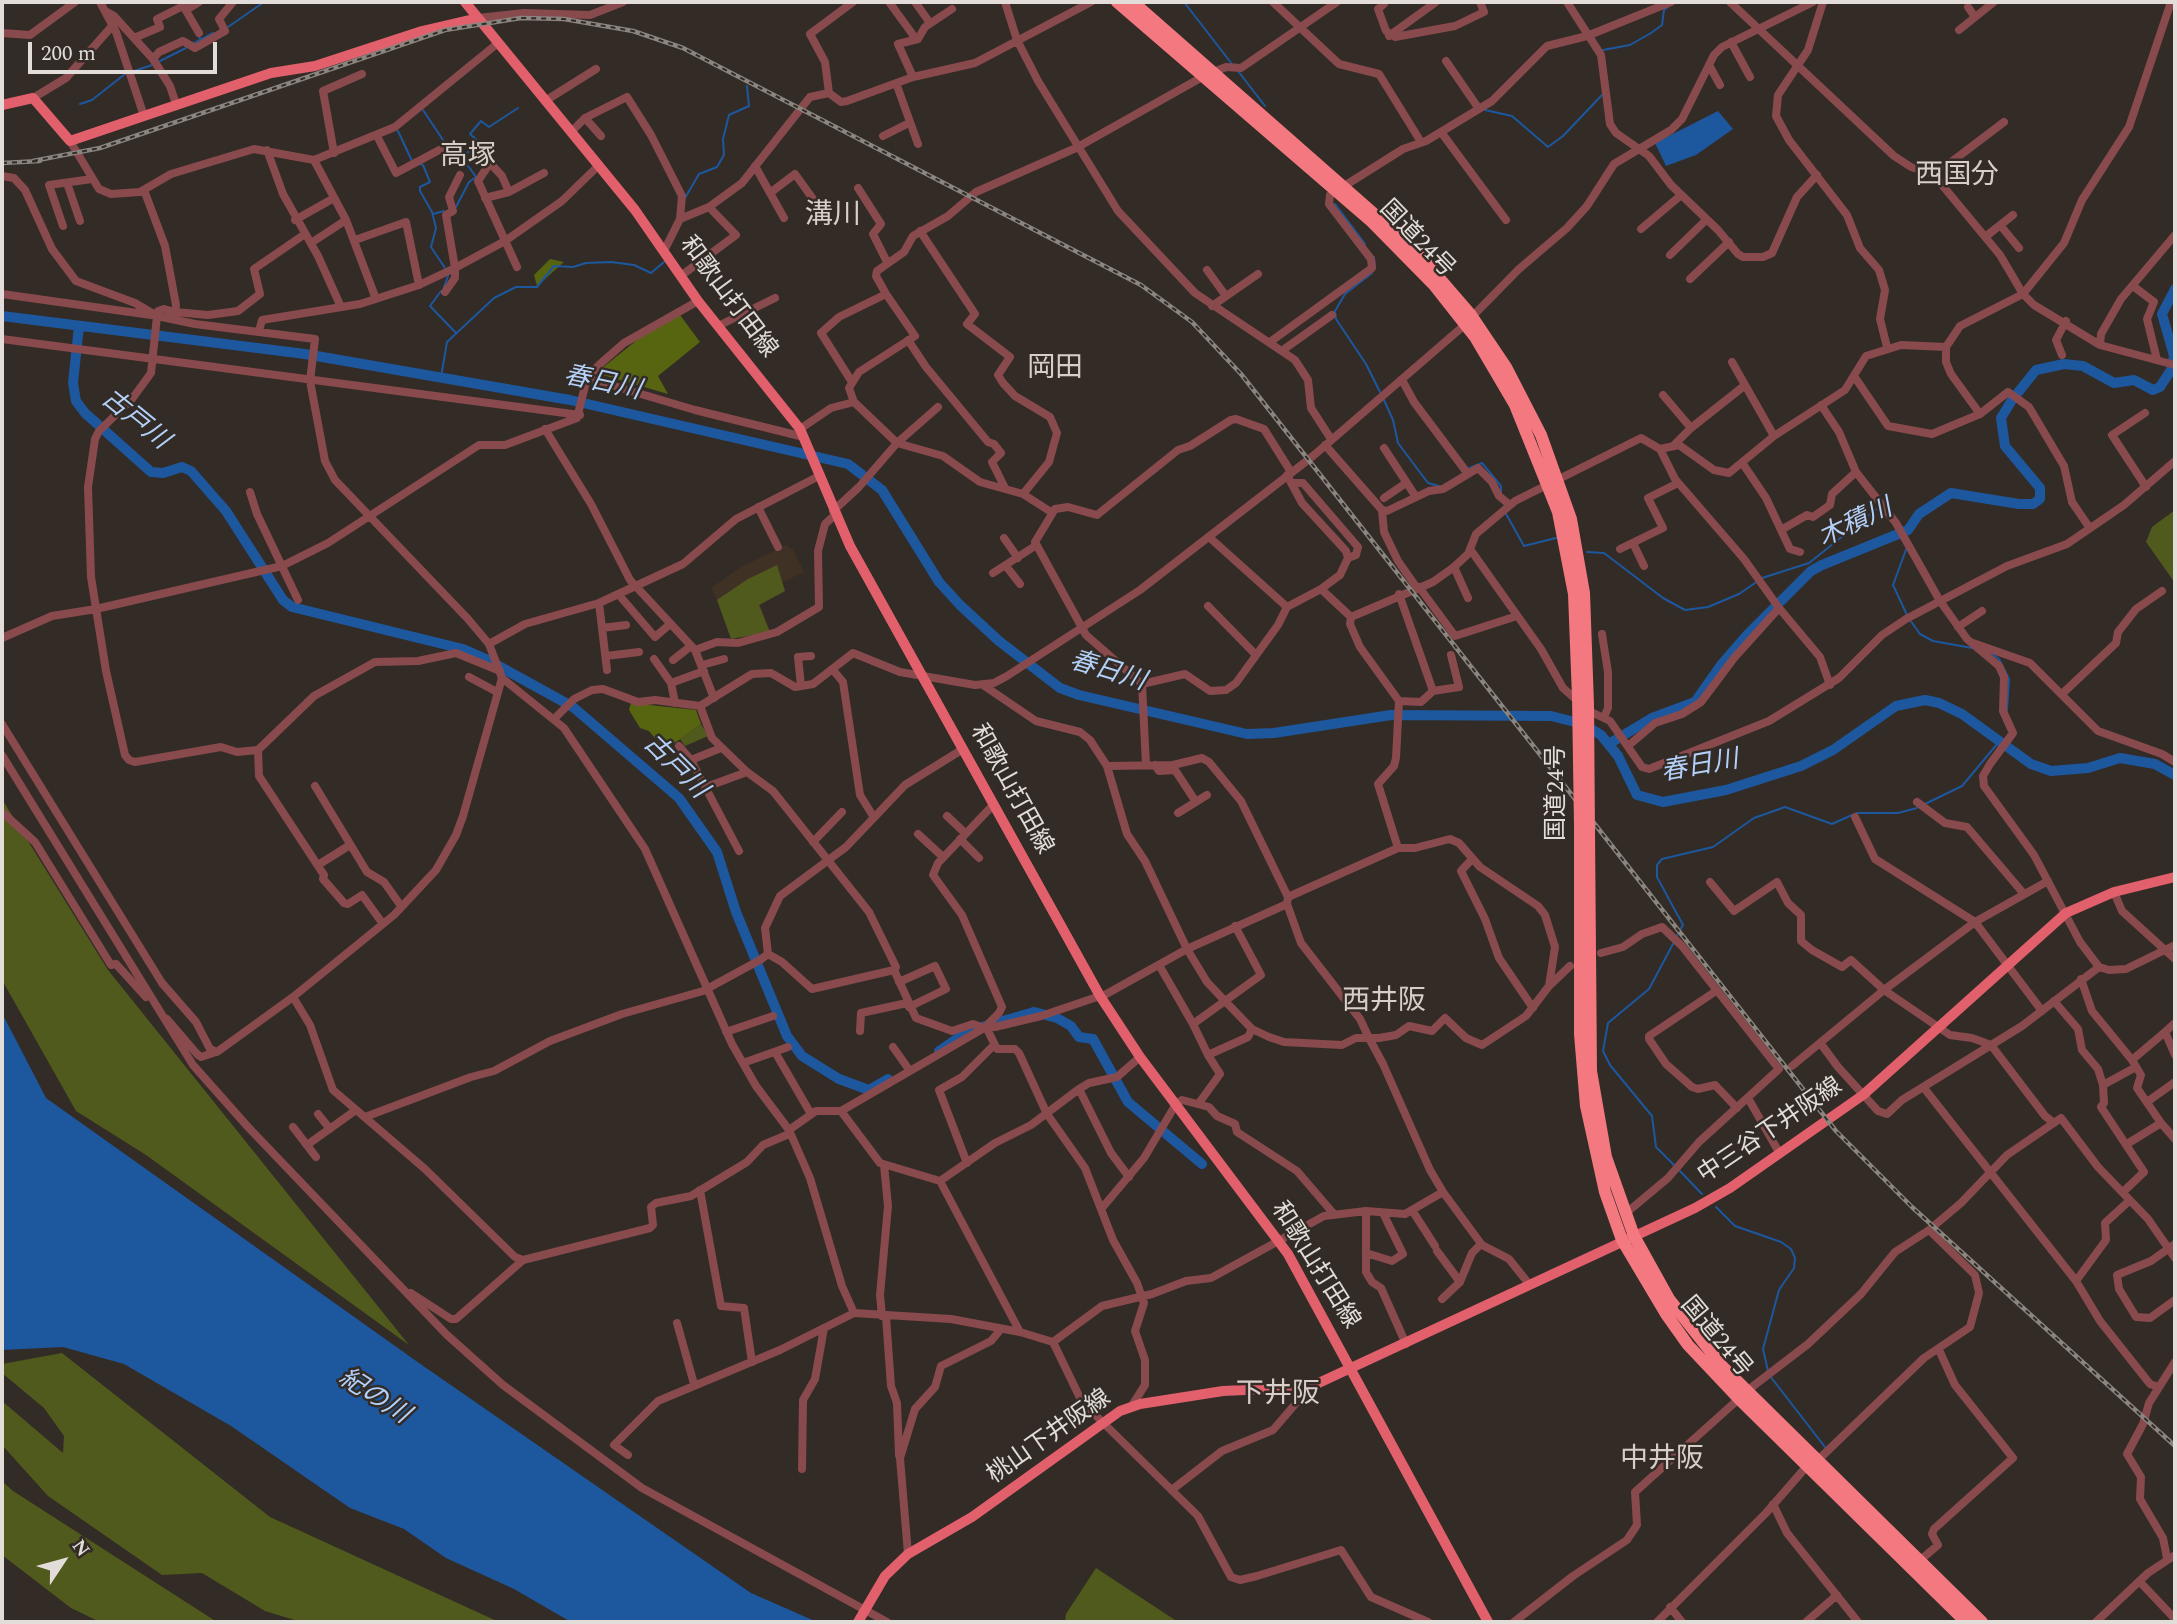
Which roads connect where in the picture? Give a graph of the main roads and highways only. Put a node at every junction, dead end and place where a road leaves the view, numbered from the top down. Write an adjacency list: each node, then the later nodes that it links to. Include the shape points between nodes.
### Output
1 (465, 2): 4 (main road, 和歌山打田線)
2 (1117, 2): 5 (highway, 国道24号)
3 (1133, 2): 5 (highway, 国道24号)
4 (478, 18): 6 (main road, via 315,66 271,73 71,141 33,98); 10 (main road, 和歌山打田線, via 598,166 803,435 834,513 1100,997 1279,1241)
5 (1208, 75): 7 (highway, 国道24号, bridge, via 1339,189 1468,319 1554,483 1574,594 1583,701)
6 (2, 105)
7 (1584, 829): 9 (highway, 国道24号, via 1591,1071 1606,1157); 9 (highway, 国道24号, via 1580,1034 1586,1106 1605,1192)
8 (2175, 877): 9 (main road, 中三谷下井阪線, via 2114,892 2066,913 1863,1095 1712,1198)
9 (1628, 1238): 10 (main road, 中三谷下井阪線); 11 (highway, 国道24号, via 1681,1335)
10 (1350, 1367): 12 (main road, 桃山下井阪線, via 1310,1387 1223,1391 1131,1407 1100,1423 972,1517 908,1554 885,1576); 13 (main road, 和歌山打田線)
11 (1916, 1565): 14 (highway, 国道24号); 15 (highway, 国道24号)
12 (861, 1616)
13 (1488, 1622)
14 (1965, 1622)
15 (1982, 1622)

